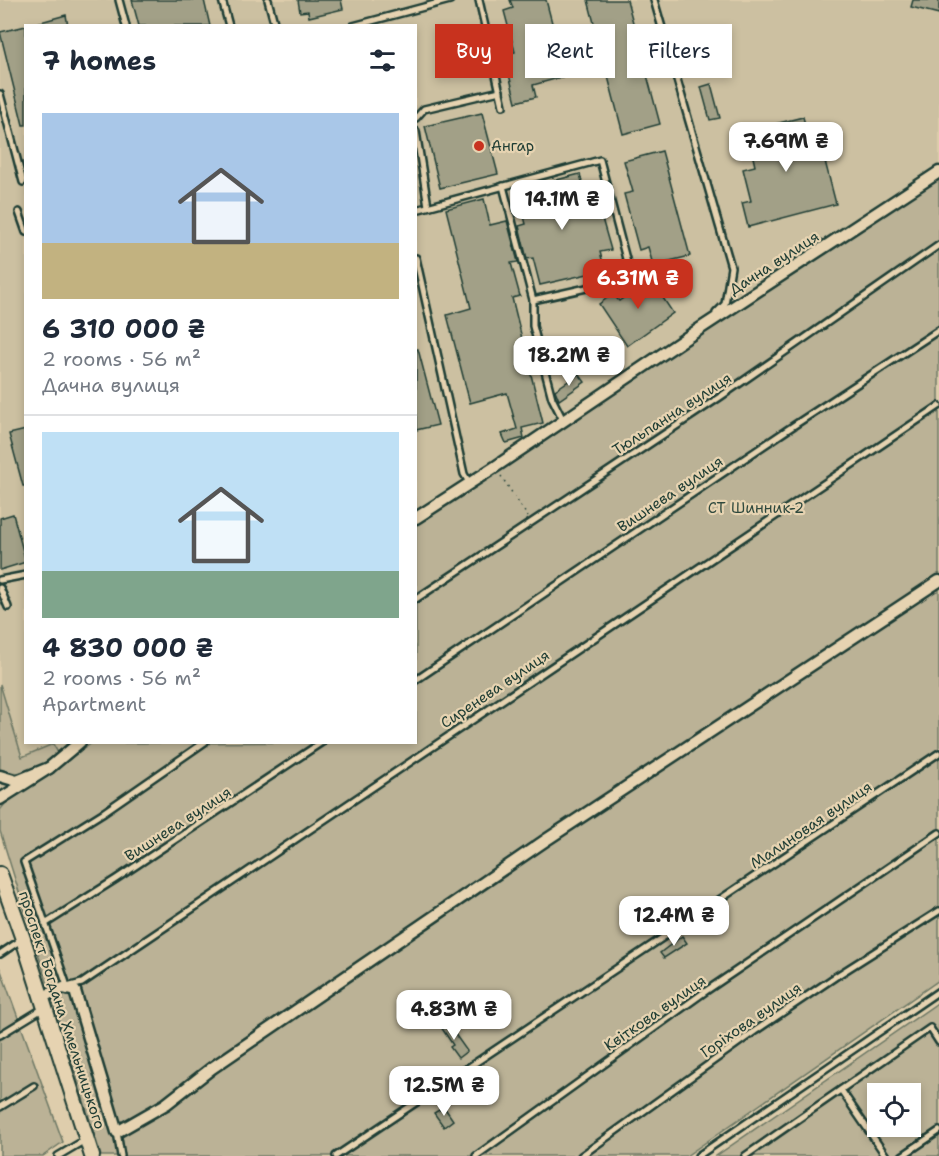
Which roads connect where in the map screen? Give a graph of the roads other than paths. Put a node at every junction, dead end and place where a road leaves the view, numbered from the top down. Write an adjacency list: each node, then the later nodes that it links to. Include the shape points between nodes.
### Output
1 (119, 0): 7 (lane)
2 (222, 0): 8 (lane)
3 (268, 0): 9 (lane)
4 (450, 0): 10 (lane)
5 (479, 0): 11 (lane)
6 (654, 0): 26 (lane, via 731,267 725,304)
7 (125, 24)
8 (228, 24)
9 (274, 24)
10 (362, 24)
11 (500, 91): 13 (lane); 14 (lane, via 424,109)
12 (0, 94): 17 (lane)
13 (503, 106)
14 (417, 117)
15 (417, 136): 19 (lane)
16 (939, 172): 26 (street, Дачна вулиця)
17 (23, 182)
18 (503, 186): 19 (lane); 25 (lane); 25 (lane, via 600,160 603,171 631,278)
19 (428, 206): 20 (lane)
20 (417, 210)
21 (20, 212): 22 (lane)
22 (24, 225)
23 (939, 245): 36 (lane, Тюльпанна вулиця)
24 (417, 262): 30 (lane, via 464,474)
25 (533, 300): 29 (lane, via 533,326 552,398)
26 (701, 328): 29 (street, Дачна вулиця)
27 (939, 330): 38 (lane, Вишнева вулиця)
28 (939, 406): 53 (lane, Сиренева вулиця, via 176,921 82,983)
29 (564, 421): 30 (street, Дачна вулиця)
30 (470, 484): 31 (street, Дачна вулиця)
31 (417, 517)
32 (24, 575): 33 (lane)
33 (0, 580)
34 (939, 581): 62 (street, via 546,840 212,1068 166,1104)
35 (0, 588): 37 (lane)
36 (417, 598)
37 (8, 607)
38 (417, 679)
39 (78, 744): 43 (street)
40 (202, 744): 50 (lane, via 24,862)
41 (319, 744): 50 (lane, Вишнева вулиця)
42 (939, 753): 68 (lane, Малиновая вулиця)
43 (49, 768): 44 (street, via 17,781); 45 (street)
44 (0, 777)
45 (0, 799)
46 (939, 833): 69 (lane, Квіткова вулиця, via 706,991)
47 (0, 874): 48 (main road, проспект Богдана Хмельницького)
48 (4, 898): 51 (main road, проспект Богдана Хмельницького)
49 (939, 911): 70 (lane, Горіхова вулиця, via 746,1037)
50 (45, 924): 53 (lane, via 66,983)
51 (23, 939): 52 (lane); 55 (main road, проспект Богдана Хмельницького)
52 (0, 954)
53 (63, 988): 55 (street); 62 (street, via 75,991)
54 (939, 990): 71 (lane)
55 (43, 1002): 56 (lane); 63 (main road, проспект Богдана Хмельницького)
56 (0, 1035)
57 (939, 1042): 59 (lane, via 930,1028)
58 (34, 1086): 60 (lane)
59 (841, 1090): 64 (lane); 74 (lane)
60 (0, 1107)
61 (939, 1131): 75 (lane)
62 (117, 1132): 67 (lane)
63 (87, 1139): 65 (lane); 66 (main road, проспект Богдана Хмельницького)
64 (756, 1149): 72 (lane); 73 (lane)
65 (58, 1156)
66 (92, 1156)
67 (120, 1156)
68 (336, 1156)
69 (476, 1156)
70 (581, 1156)
71 (698, 1156)
72 (745, 1156)
73 (761, 1156)
74 (886, 1156)
75 (902, 1156)

